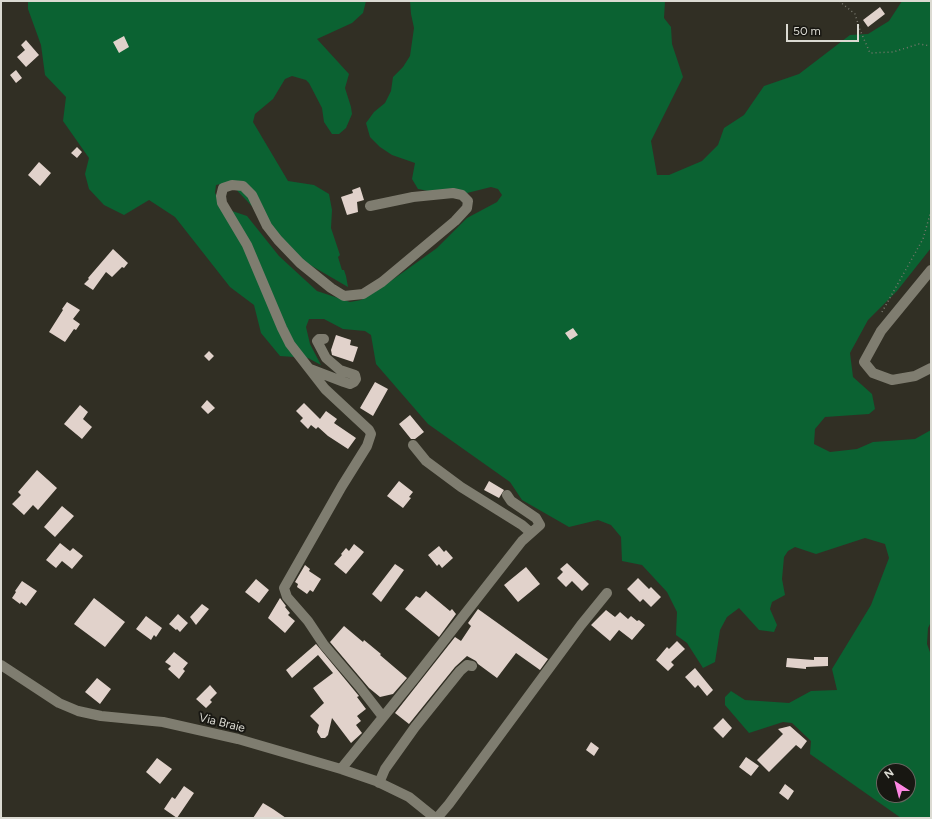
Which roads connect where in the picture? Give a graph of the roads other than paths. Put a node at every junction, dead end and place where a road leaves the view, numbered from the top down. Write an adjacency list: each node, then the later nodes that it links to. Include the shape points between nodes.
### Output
1 (370, 206): 5 (street, via 413,197 453,193 462,195 468,201 467,208 455,221 382,282 363,294 344,296 300,263 278,240 267,226 252,195 243,186 232,185 224,188 221,196 222,203 247,245 290,344)
2 (931, 270): 4 (street, via 881,331 864,362 872,373 892,380 915,376)
3 (324, 339): 5 (street, via 317,341 326,358 340,370 355,375 356,379 350,384)
4 (931, 368)
5 (310, 369): 12 (street, via 326,389 372,434 284,588 287,596 324,645)
6 (412, 445): 8 (street, via 426,461 461,487)
7 (507, 495): 8 (street, via 511,501 539,521 540,524)
8 (530, 532): 12 (street)
9 (607, 593): 15 (street)
10 (1, 665): 13 (street, Via Braie, via 59,703 78,711 101,716 164,722)
11 (472, 666): 14 (street, via 468,665 460,671 414,727 385,769)
12 (383, 717): 13 (street)
13 (341, 769): 14 (street, Via Braie)
14 (379, 783): 15 (street, Via Braie, via 409,797)
15 (436, 818)

